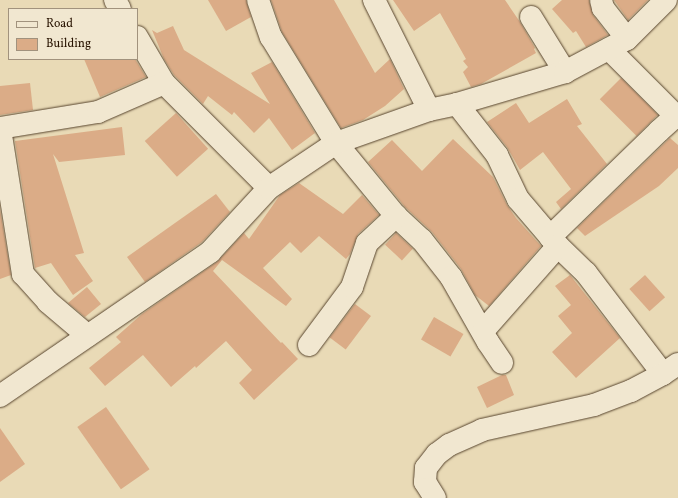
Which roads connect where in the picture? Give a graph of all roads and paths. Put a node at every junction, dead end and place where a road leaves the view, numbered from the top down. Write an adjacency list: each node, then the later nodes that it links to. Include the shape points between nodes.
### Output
1 (258, 0): 14 (street, via 271,37)
2 (374, 0): 11 (street)
3 (601, 0): 7 (street)
4 (666, 0): 7 (street)
5 (531, 17): 8 (street)
6 (138, 39): 9 (street)
7 (618, 44): 8 (street); 12 (street)
8 (565, 72): 10 (street)
9 (164, 83): 13 (street, via 98,112); 15 (street)
10 (457, 104): 11 (street); 17 (street, via 497,155 518,199)
11 (429, 110): 14 (street)
12 (677, 115): 17 (street, via 659,130)
13 (0, 129): 19 (street, via 23,274 48,302)
14 (336, 143): 15 (street); 16 (street)
15 (269, 188): 19 (street, via 210,252)
16 (396, 216): 18 (street, via 422,240 451,277); 20 (street, via 367,243 352,287)
17 (554, 241): 18 (street); 22 (street)
18 (483, 331): 21 (street)
19 (88, 336): 23 (street)
20 (309, 345)
21 (502, 363)
22 (670, 369): 24 (street, via 631,391 594,405 482,430 449,445 437,454 426,468 425,482)
23 (0, 396)
24 (435, 498)

